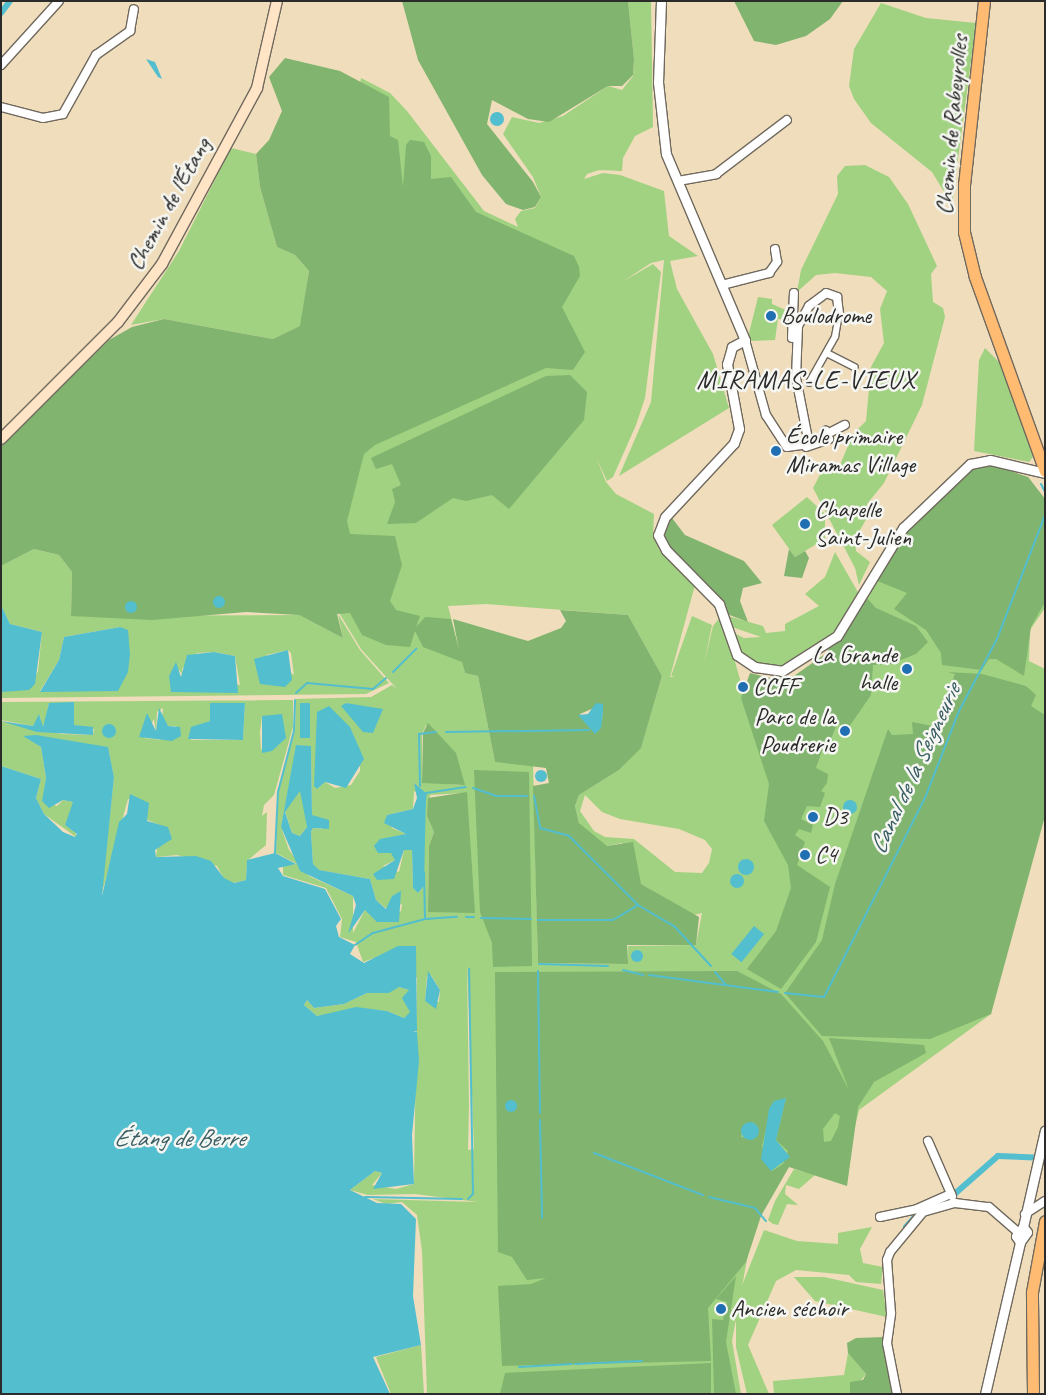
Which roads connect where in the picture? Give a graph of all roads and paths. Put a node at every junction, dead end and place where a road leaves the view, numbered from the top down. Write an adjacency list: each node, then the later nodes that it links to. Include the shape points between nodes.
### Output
1 (60, 1): 6 (street)
2 (277, 1): 21 (main road, Chemin de l’Étang, via 257,88 162,264 112,329)
3 (661, 1): 9 (street, via 660,120 666,154)
4 (984, 1): 19 (main road, Chemin de Rabeyrolles, via 964,184 964,232 975,277)
5 (134, 9): 7 (street, via 130,31 96,55 63,114 43,118)
6 (1, 65)
7 (1, 107)
8 (787, 120): 9 (street, via 716,174)
9 (678, 181): 11 (street)
10 (775, 249): 11 (street, via 775,266 754,279)
11 (722, 285): 14 (street)
12 (794, 293): 15 (street, via 792,342)
13 (839, 314): 15 (street, via 835,295 826,293 814,301 798,326); 16 (street)
14 (745, 340): 23 (street, via 766,415 787,447); 26 (street, via 732,347 726,364 739,430 734,442 665,517 659,528 661,543 719,604 737,655 746,663 772,670 793,668 837,636 903,528 970,464 990,460)
15 (796, 351): 23 (street, via 800,407 809,444)
16 (827, 353): 17 (street, via 844,358); 18 (street)
17 (856, 367)
18 (809, 383)
19 (1019, 393): 22 (main road, Chemin de Rabeyrolles); 24 (main road, Chemin de Rabeyrolles)
20 (845, 425): 23 (street, via 816,446)
21 (1, 439)
22 (1034, 440): 25 (street); 26 (main road, Chemin de Rabeyrolles)
23 (799, 447)
24 (1045, 456)
25 (1045, 462)
26 (1042, 472)
27 (1045, 1130): 32 (street)
28 (928, 1141): 29 (street)
29 (950, 1194): 31 (street); 33 (street, via 917,1209)
30 (1045, 1201): 32 (street)
31 (954, 1203): 35 (street, via 989,1207); 36 (street, via 923,1212 886,1260 891,1312 887,1343)
32 (1025, 1214): 35 (street)
33 (880, 1217)
34 (1045, 1221): 38 (main road, via 1032,1301)
35 (1020, 1229): 37 (street, via 1027,1232 1020,1242)
36 (897, 1394)
37 (985, 1394)
38 (1033, 1394)

